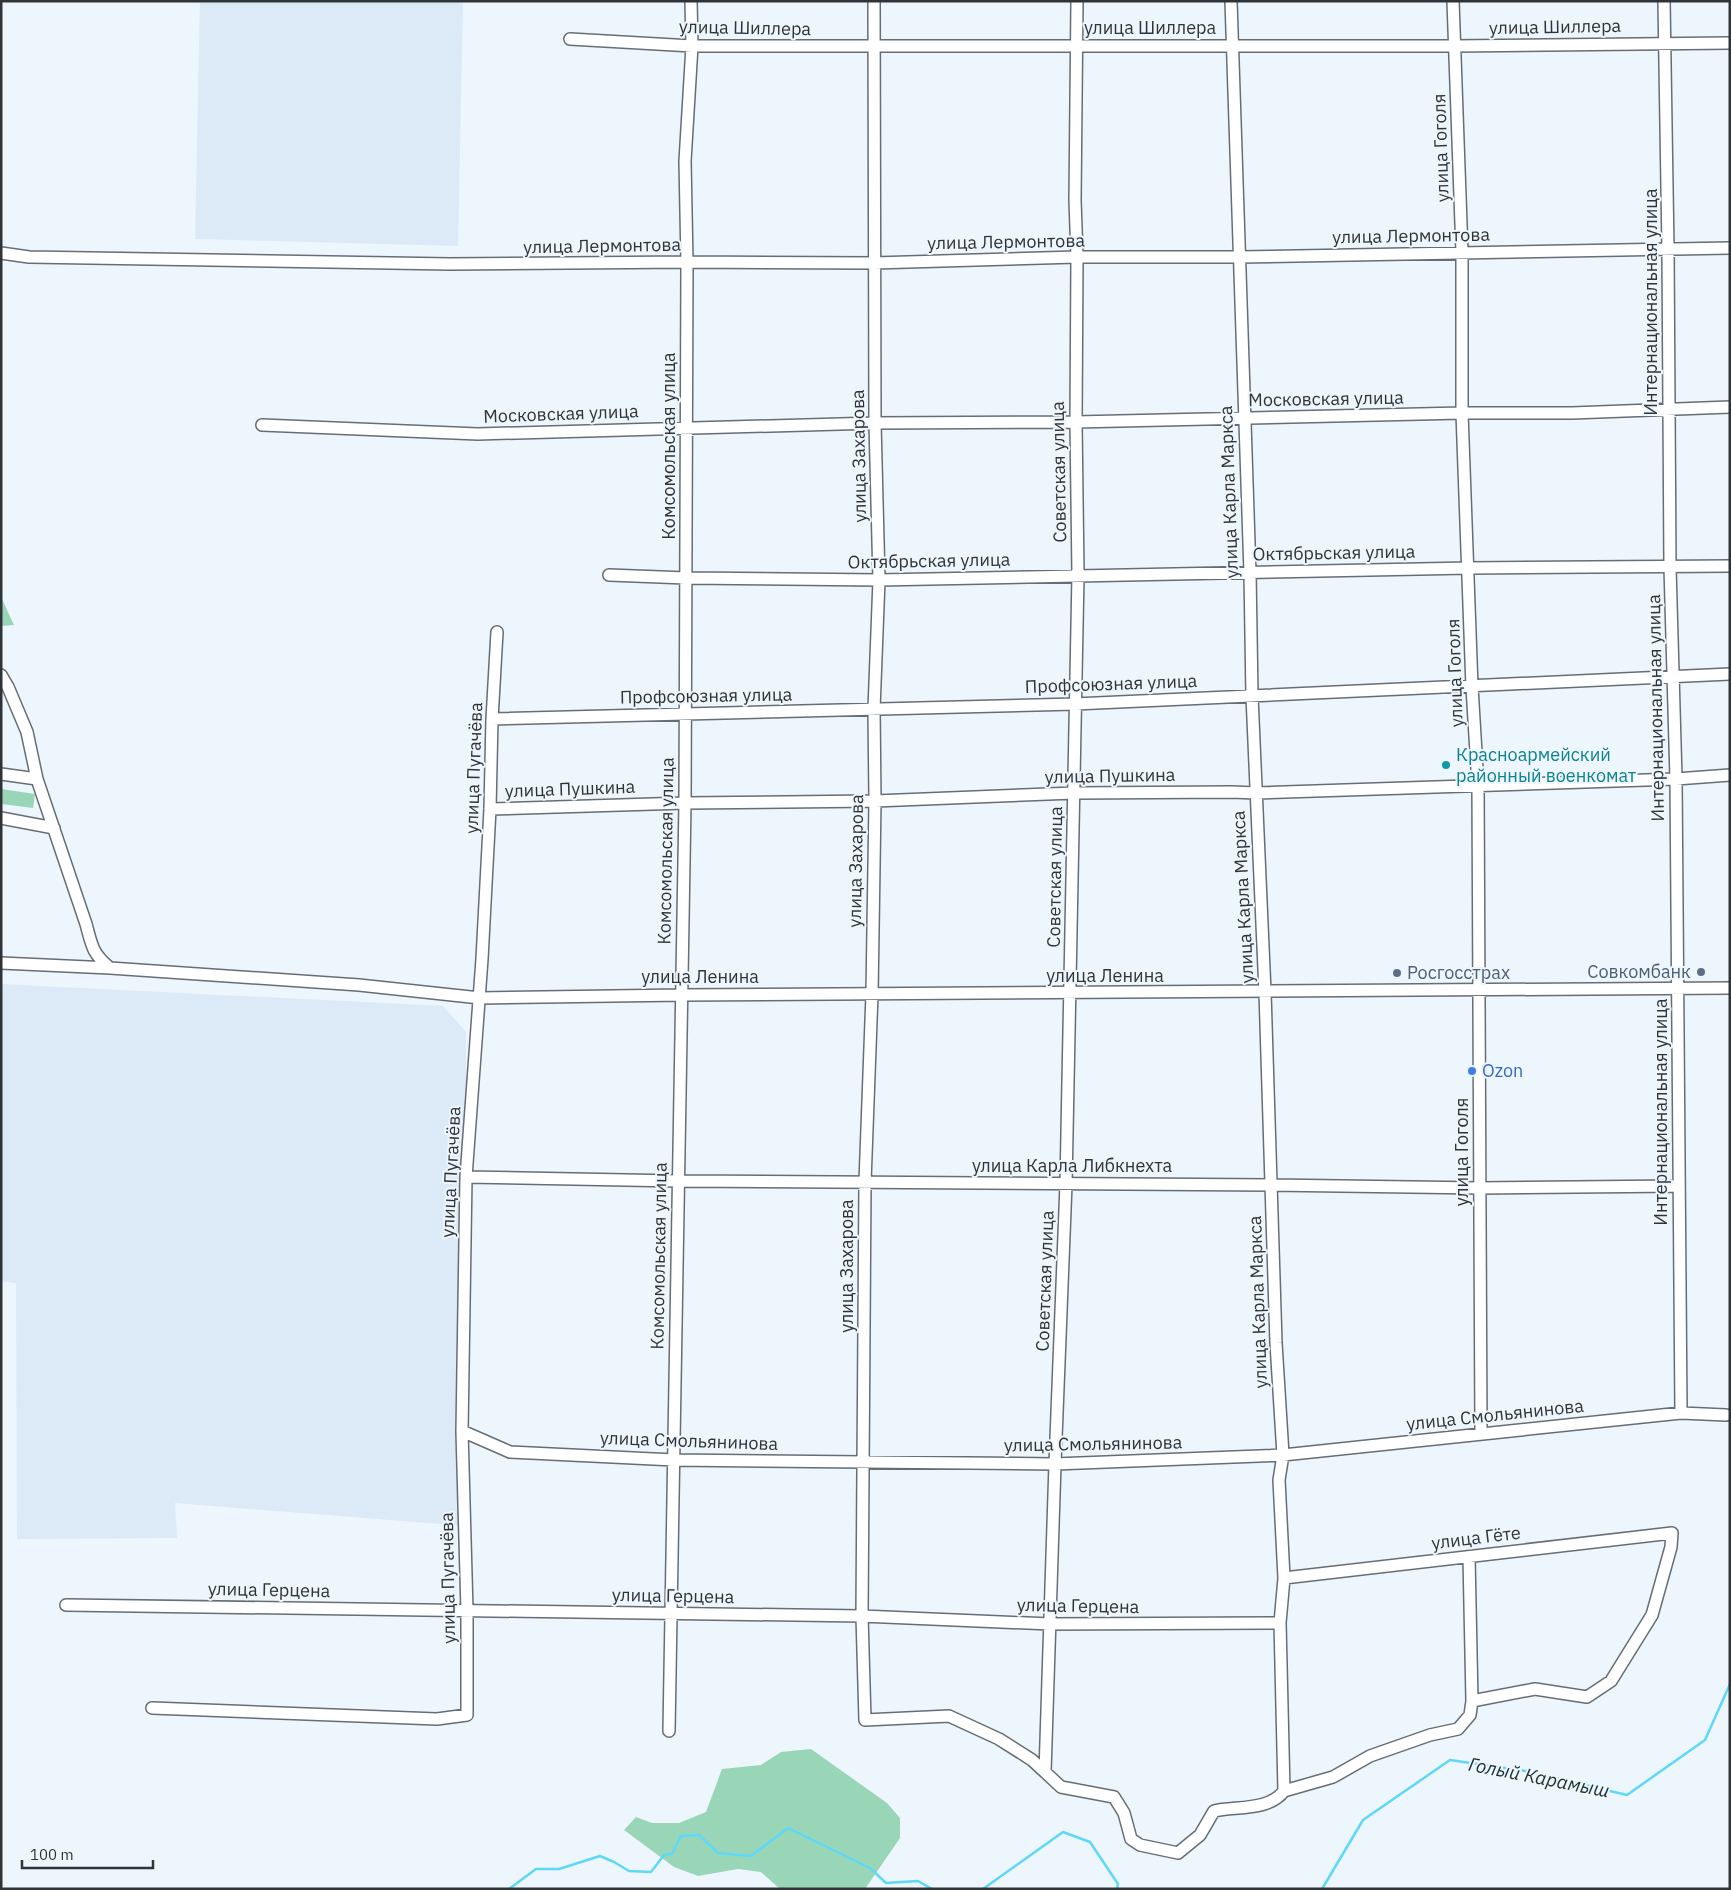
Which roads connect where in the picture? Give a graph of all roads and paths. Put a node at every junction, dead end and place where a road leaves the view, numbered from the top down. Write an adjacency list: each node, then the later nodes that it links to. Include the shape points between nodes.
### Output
1 (691, 1): 11 (street, Комсомольская улица)
2 (874, 1): 12 (street, улица Захарова)
3 (1077, 1): 10 (street, Советская улица)
4 (1231, 1): 13 (street, улица Карла Маркса)
5 (1453, 1): 14 (street, улица Гоголя)
6 (1664, 1): 9 (street, Интернациональная улица)
7 (570, 39): 11 (street, улица Шиллера)
8 (1730, 43): 9 (street, улица Шиллера)
9 (1665, 44): 14 (street, улица Шиллера); 16 (street, Интернациональная улица)
10 (1077, 45): 12 (street, улица Шиллера); 13 (street, улица Шиллера); 19 (street, Советская улица)
11 (692, 46): 12 (street, улица Шиллера); 21 (street, Комсомольская улица, via 685,160)
12 (874, 46): 22 (street, улица Захарова)
13 (1232, 46): 14 (street, улица Шиллера); 20 (street, улица Карла Маркса)
14 (1454, 46): 17 (street, улица Гоголя)
15 (1730, 248): 16 (street, улица Лермонтова)
16 (1668, 250): 17 (street, улица Лермонтова); 24 (street, Интернациональная улица)
17 (1462, 252): 20 (street, улица Лермонтова); 25 (street, улица Гоголя)
18 (1, 253): 21 (street, улица Лермонтова, via 29,257 283,262)
19 (1077, 257): 20 (street, улица Лермонтова); 22 (street, улица Лермонтова); 27 (street, Советская улица)
20 (1239, 257): 26 (street, улица Карла Маркса)
21 (687, 262): 22 (street, улица Лермонтова); 30 (street, Комсомольская улица)
22 (874, 263): 28 (street, улица Захарова)
23 (1730, 408): 24 (street, Московская улица)
24 (1669, 409): 25 (street, Московская улица); 32 (street, Интернациональная улица)
25 (1462, 413): 26 (street, Московская улица); 33 (street, улица Гоголя)
26 (1245, 418): 27 (street, Московская улица); 34 (street, улица Карла Маркса)
27 (1076, 422): 28 (street, Московская улица); 36 (street, Советская улица)
28 (875, 423): 30 (street, Московская улица); 38 (street, улица Захарова)
29 (262, 425): 30 (street, Московская улица, via 478,434)
30 (686, 428): 37 (street, Комсомольская улица)
31 (1730, 566): 32 (street, Октябрьская улица)
32 (1670, 567): 33 (street, Октябрьская улица); 42 (street, Интернациональная улица)
33 (1469, 568): 34 (street, Октябрьская улица); 43 (street, улица Гоголя)
34 (1250, 573): 36 (street, Октябрьская улица); 44 (street, улица Карла Маркса)
35 (609, 575): 37 (street, Октябрьская улица)
36 (1078, 576): 38 (street, Октябрьская улица); 45 (street, Советская улица)
37 (686, 578): 38 (street, Октябрьская улица); 47 (street, Комсомольская улица)
38 (879, 580): 46 (street, улица Захарова)
39 (497, 632): 48 (street, улица Пугачёва)
40 (1730, 674): 42 (street, Профсоюзная улица)
41 (1, 675): 51 (street, via 27,732)
42 (1674, 677): 43 (street, Профсоюзная улица); 52 (street, Интернациональная улица)
43 (1472, 687): 44 (street, Профсоюзная улица); 53 (street, улица Гоголя)
44 (1252, 696): 45 (street, Профсоюзная улица); 55 (street, улица Карла Маркса)
45 (1075, 704): 46 (street, Профсоюзная улица); 54 (street, Советская улица)
46 (874, 709): 47 (street, Профсоюзная улица); 56 (street, улица Захарова)
47 (685, 715): 48 (street, Профсоюзная улица); 57 (street, Комсомольская улица)
48 (492, 719): 58 (street, улица Пугачёва)
49 (1, 774): 51 (street)
50 (1730, 775): 52 (street, улица Пушкина)
51 (37, 779): 60 (street)
52 (1676, 779): 53 (street, улица Пушкина); 65 (street, Интернациональная улица)
53 (1478, 786): 55 (street, улица Пушкина); 64 (street, улица Гоголя)
54 (1074, 792): 55 (street, улица Пушкина); 56 (street, улица Пушкина); 68 (street, Советская улица)
55 (1256, 793): 66 (street, улица Карла Маркса)
56 (876, 801): 57 (street, улица Пушкина); 67 (street, улица Захарова)
57 (685, 804): 58 (street, улица Пушкина); 69 (street, Комсомольская улица)
58 (490, 809): 70 (street, улица Пугачёва)
59 (1, 818): 60 (street)
60 (54, 828): 62 (street, via 97,958)
61 (1, 963): 62 (street, улица Ленина)
62 (110, 968): 70 (street, улица Ленина, via 358,985)
63 (1730, 988): 65 (street, улица Ленина)
64 (1478, 989): 65 (street, улица Ленина); 66 (street, улица Ленина); 77 (street, улица Гоголя)
65 (1678, 989): 76 (street, Интернациональная улица)
66 (1264, 992): 68 (street, улица Ленина); 75 (street, улица Карла Маркса)
67 (872, 994): 68 (street, улица Ленина); 69 (street, улица Ленина); 73 (street, улица Захарова)
68 (1070, 994): 74 (street, Советская улица)
69 (682, 995): 70 (street, улица Ленина); 72 (street, Комсомольская улица)
70 (480, 998): 71 (street, улица Пугачёва)
71 (466, 1177): 72 (street, улица Карла Либкнехта); 80 (street, улица Пугачёва)
72 (678, 1181): 73 (street, улица Карла Либкнехта); 83 (street, Комсомольская улица)
73 (865, 1182): 74 (street, улица Карла Либкнехта); 84 (street, улица Захарова)
74 (1066, 1184): 75 (street, улица Карла Либкнехта); 85 (street, Советская улица)
75 (1271, 1185): 77 (street, улица Карла Либкнехта); 82 (street, улица Карла Маркса)
76 (1678, 1186): 77 (street, улица Карла Либкнехта); 78 (street, Интернациональная улица)
77 (1480, 1188): 81 (street, улица Гоголя)
78 (1681, 1413): 79 (street, улица Смольянинова); 81 (street, улица Смольянинова)
79 (1726, 1415)
80 (462, 1431): 83 (street, улица Смольянинова, via 510,1452); 89 (street, улица Пугачёва)
81 (1480, 1433): 82 (street, улица Смольянинова)
82 (1283, 1455): 85 (street, улица Смольянинова); 87 (street, улица Карла Маркса, via 1278,1480)
83 (674, 1460): 84 (street, улица Смольянинова); 90 (street, Комсомольская улица)
84 (864, 1462): 85 (street, улица Смольянинова); 91 (street, улица Захарова)
85 (1055, 1464): 93 (street, Советская улица)
86 (1469, 1557): 87 (street, улица Гёте); 94 (street); 94 (street, улица Гёте, via 1672,1533 1652,1615 1611,1681 1588,1697 1535,1689)
87 (1284, 1578): 92 (street, улица Карла Маркса)
88 (66, 1605): 89 (street, улица Герцена)
89 (467, 1611): 90 (street, улица Герцена); 95 (street, улица Пугачёва, via 467,1715 437,1719)
90 (672, 1613): 91 (street, улица Герцена); 96 (street, Комсомольская улица)
91 (862, 1616): 93 (street, улица Герцена); 97 (street, улица Захарова, via 865,1720 949,1716 998,1739)
92 (1280, 1623): 93 (street, улица Герцена); 98 (street, улица Карла Маркса)
93 (1050, 1624): 97 (street, Советская улица)
94 (1472, 1701): 98 (street, via 1470,1715 1458,1729 1370,1756 1333,1777)
95 (152, 1708)
96 (669, 1731)
97 (1045, 1772): 98 (street, via 1061,1787 1114,1797 1124,1814 1131,1839 1140,1845 1178,1853 1200,1835 1214,1811 1260,1805 1280,1797)
98 (1284, 1791)

